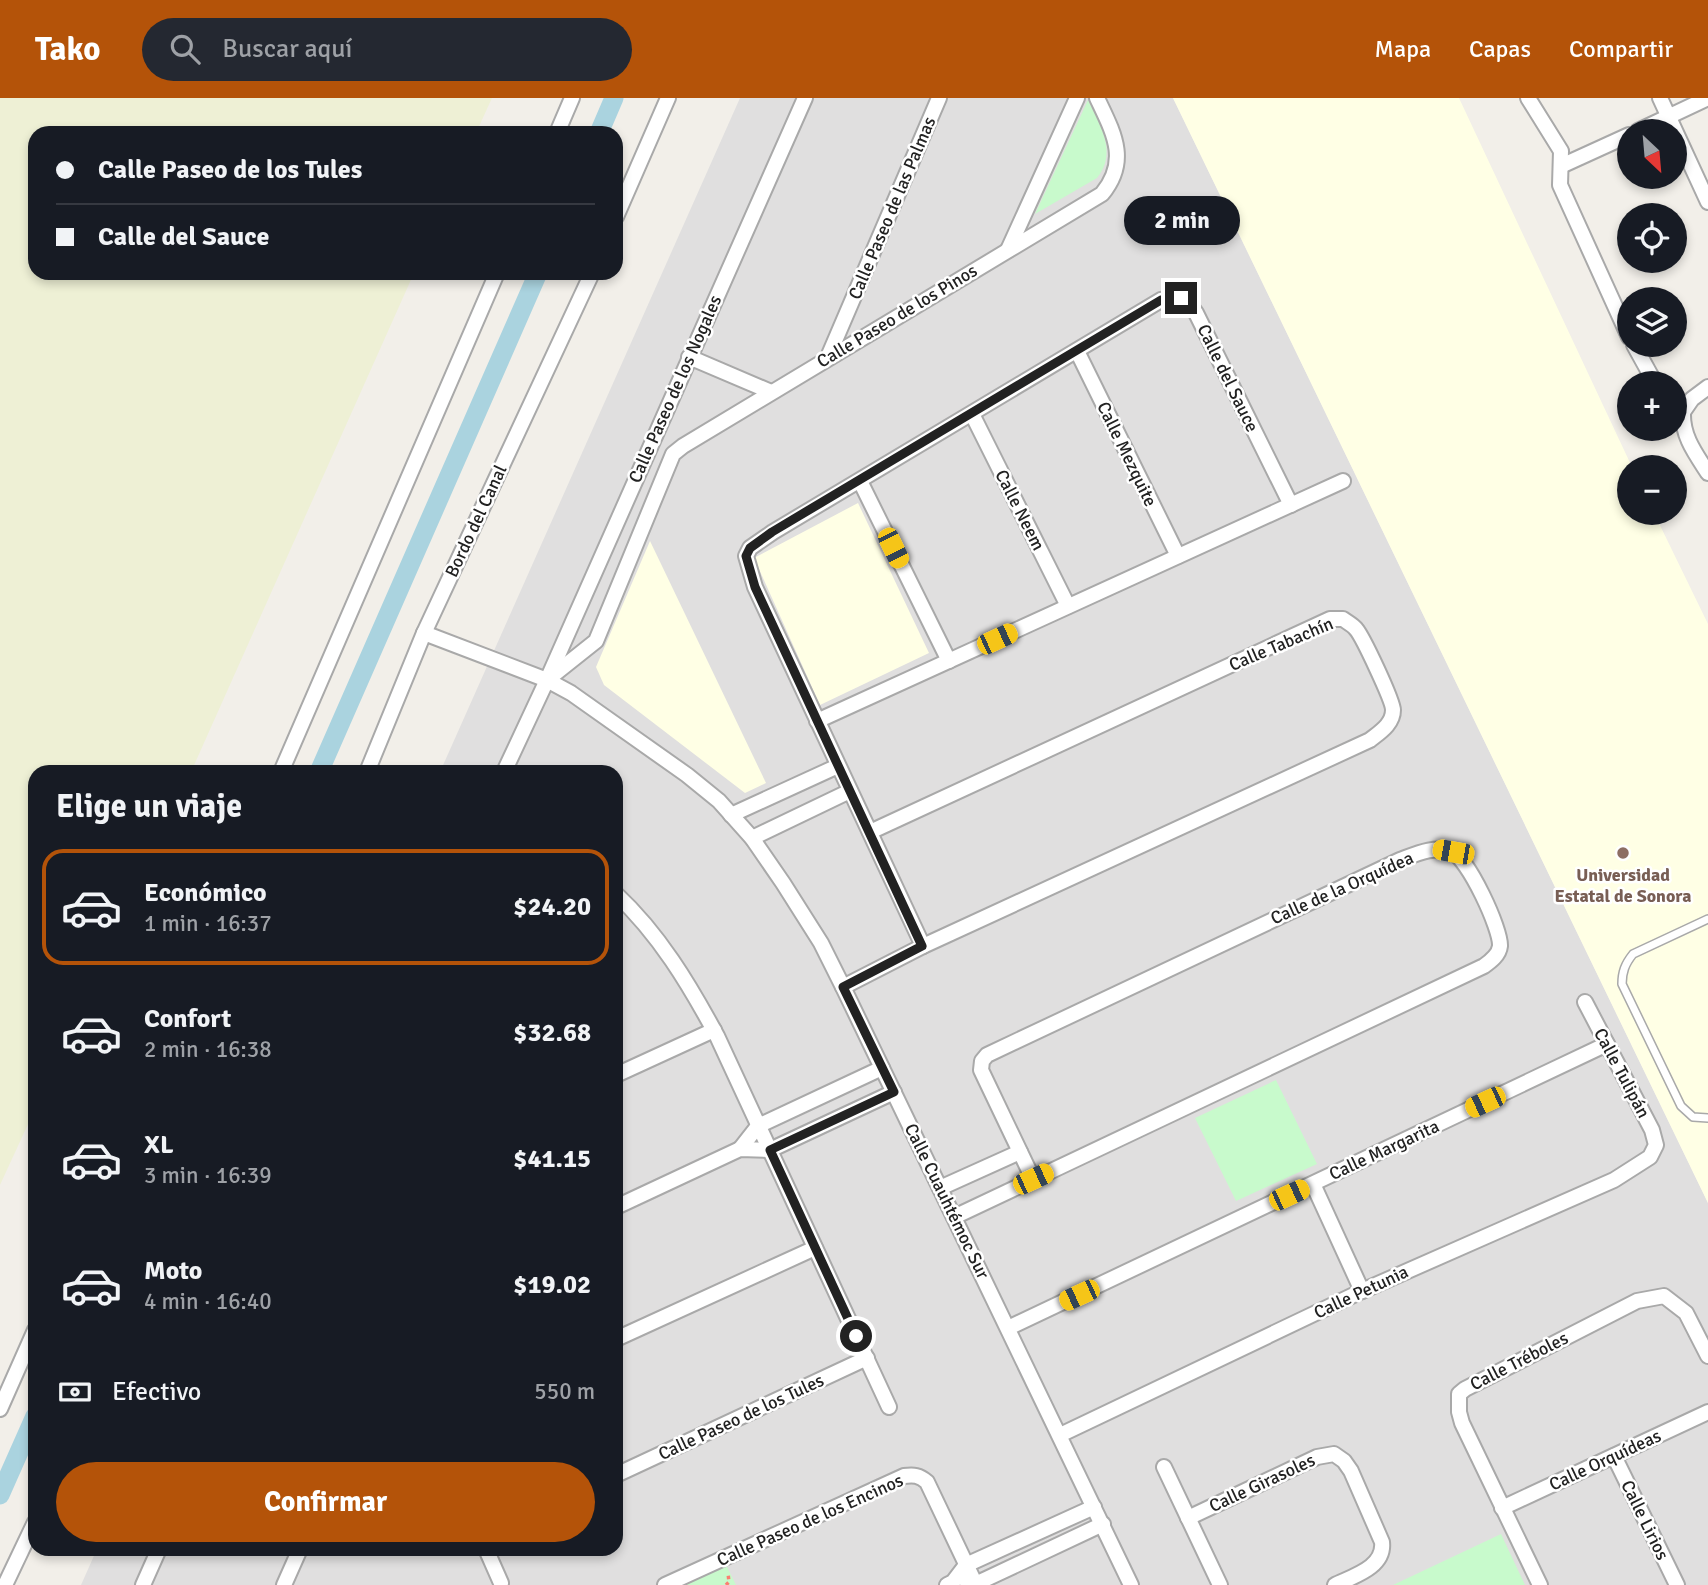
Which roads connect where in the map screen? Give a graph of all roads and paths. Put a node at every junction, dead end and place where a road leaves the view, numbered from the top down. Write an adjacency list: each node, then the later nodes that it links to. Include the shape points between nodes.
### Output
1 (572, 98): 12 (street)
2 (668, 98): 15 (street)
3 (805, 98): 22 (street, Calle Paseo de los Nogales)
4 (939, 98): 23 (street, Calle Paseo de las Palmas)
5 (1077, 98): 17 (street)
6 (1097, 98): 17 (street, Calle Paseo de los Pinos, via 1116,139 1109,185 1096,198)
7 (1528, 98): 14 (street, via 1562,151)
8 (1660, 98): 10 (street)
9 (1708, 98): 10 (street)
10 (1669, 117): 11 (street); 16 (street)
11 (1665, 119)
12 (560, 126)
13 (1617, 140): 14 (street)
14 (1561, 166): 20 (street, via 1560,185)
15 (623, 201)
16 (1708, 202)
17 (1008, 250): 23 (street, Calle Paseo de los Pinos)
18 (494, 280): 41 (street)
19 (589, 280): 37 (street, Bordo del Canal)
20 (1617, 311)
21 (1077, 351): 27 (street, Calle del Sauce); 34 (street, Calle del Sauce, via 1161,300 1189,302); 35 (street, Calle Mezquite)
22 (689, 357): 25 (street); 29 (street, Calle Paseo de los Nogales)
23 (828, 357): 25 (street, Calle Paseo de los Pinos)
24 (1708, 387): 26 (street)
25 (771, 392): 30 (street, Calle Paseo de los Pinos)
26 (1687, 402)
27 (972, 414): 32 (street, Calle del Sauce); 36 (street, Calle Neem)
28 (1687, 439): 31 (street)
29 (650, 444): 30 (street); 39 (street, Calle Paseo de los Nogales)
30 (673, 454): 39 (street, Calle Paseo de los Nogales, via 596,641)
31 (1708, 473)
32 (860, 481): 38 (street); 40 (street, Calle del Sauce, via 759,541 746,556 755,587)
33 (1343, 481): 34 (street)
34 (1291, 505): 35 (street)
35 (1178, 556): 36 (street)
36 (1068, 607): 38 (street)
37 (424, 633): 39 (street, Calle Cuauhtémoc Sur); 42 (street, Bordo del Canal)
38 (949, 661): 40 (street)
39 (547, 680): 43 (street, Calle Paseo de los Nogales); 46 (street, Calle Cuauhtémoc Sur, via 687,775)
40 (817, 721): 44 (street)
41 (284, 765)
42 (370, 765)
43 (507, 765)
44 (838, 766): 45 (street); 46 (street)
45 (850, 791): 47 (street); 48 (street)
46 (731, 815): 48 (street, Calle Cuauhtémoc Sur)
47 (870, 832): 51 (street); 51 (street, Calle Tabachín, via 1330,619 1343,619 1365,643 1393,708 1390,720 1370,740)
48 (752, 838): 52 (street, Calle Cuauhtémoc Sur, via 821,943)
49 (623, 901): 54 (street, via 658,939)
50 (1708, 919): 59 (lane, via 1633,954 1622,973 1622,984 1681,1107 1693,1117)
51 (922, 946): 52 (street)
52 (843, 987): 56 (street, Calle Cuauhtémoc Sur)
53 (1585, 1002): 55 (street, Calle Tulipán)
54 (713, 1030): 57 (street); 60 (street)
55 (1607, 1044): 61 (street, Calle Tulipán, via 1645,1114); 66 (street, Calle Margarita)
56 (883, 1068): 58 (street, Calle Cuauhtémoc Sur); 60 (street)
57 (623, 1072)
58 (894, 1092): 63 (street); 67 (street, Calle Cuauhtémoc Sur)
59 (1708, 1118)
60 (758, 1126): 62 (street); 63 (street)
61 (1656, 1145): 71 (street, Calle Petunia, via 1650,1157 1614,1180)
62 (740, 1149): 63 (street); 68 (street)
63 (770, 1150): 70 (street)
64 (1020, 1152): 65 (street, Calle de la Orquídea); 65 (street, Calle de la Orquídea, via 981,1070 987,1055 1400,860 1438,849 1464,860 1498,934 1500,946 1491,961); 67 (street)
65 (1033, 1179): 69 (street, Calle de la Orquídea)
66 (1313, 1184): 71 (street); 72 (street, Calle Margarita)
67 (940, 1188): 69 (street, Calle Cuauhtémoc Sur)
68 (623, 1204)
69 (954, 1217): 72 (street, Calle Cuauhtémoc Sur)
70 (815, 1248): 73 (street); 76 (street)
71 (1362, 1291): 80 (street, Calle Petunia)
72 (1008, 1328): 80 (street, Calle Cuauhtémoc Sur)
73 (623, 1336)
74 (28, 1346): 78 (street)
75 (1708, 1356): 85 (street, Calle Tréboles, via 1686,1313 1664,1296 1654,1297 1637,1301 1465,1388 1459,1394 1459,1412)
76 (867, 1359): 77 (street); 83 (street, Calle Paseo de los Tules)
77 (889, 1407)
78 (0, 1409)
79 (1708, 1412): 81 (street, Calle Orquídeas)
80 (1060, 1435): 84 (street, Calle Cuauhtémoc Sur)
81 (1614, 1456): 85 (street, Calle Orquídeas); 105 (street, Calle Lirios)
82 (1164, 1467): 86 (street)
83 (623, 1472)
84 (1094, 1507): 87 (street, Calle Cuauhtémoc Sur); 92 (street)
85 (1502, 1508): 104 (street, Calle Tréboles)
86 (1188, 1518): 93 (street, Calle Girasoles, via 1317,1457 1335,1454 1351,1471 1382,1542 1380,1559); 102 (street)
87 (1102, 1524): 97 (street); 101 (street, Calle Cuauhtémoc Sur)
88 (28, 1539): 96 (street)
89 (156, 1556): 98 (street)
90 (297, 1556): 99 (street)
91 (489, 1556): 94 (street)
92 (966, 1566): 95 (street); 97 (street, Calle Paseo de los Encinos); 100 (street, Calle Paseo de los Encinos, via 927,1482 914,1475)
93 (1355, 1581): 103 (street, Calle Girasoles)
94 (501, 1583)
95 (950, 1583): 97 (street)
96 (10, 1584)
97 (975, 1584)
98 (143, 1585)
99 (284, 1585)
100 (665, 1585)
101 (1131, 1585)
102 (1220, 1585)
103 (1335, 1585)
104 (1540, 1585)
105 (1677, 1585)

